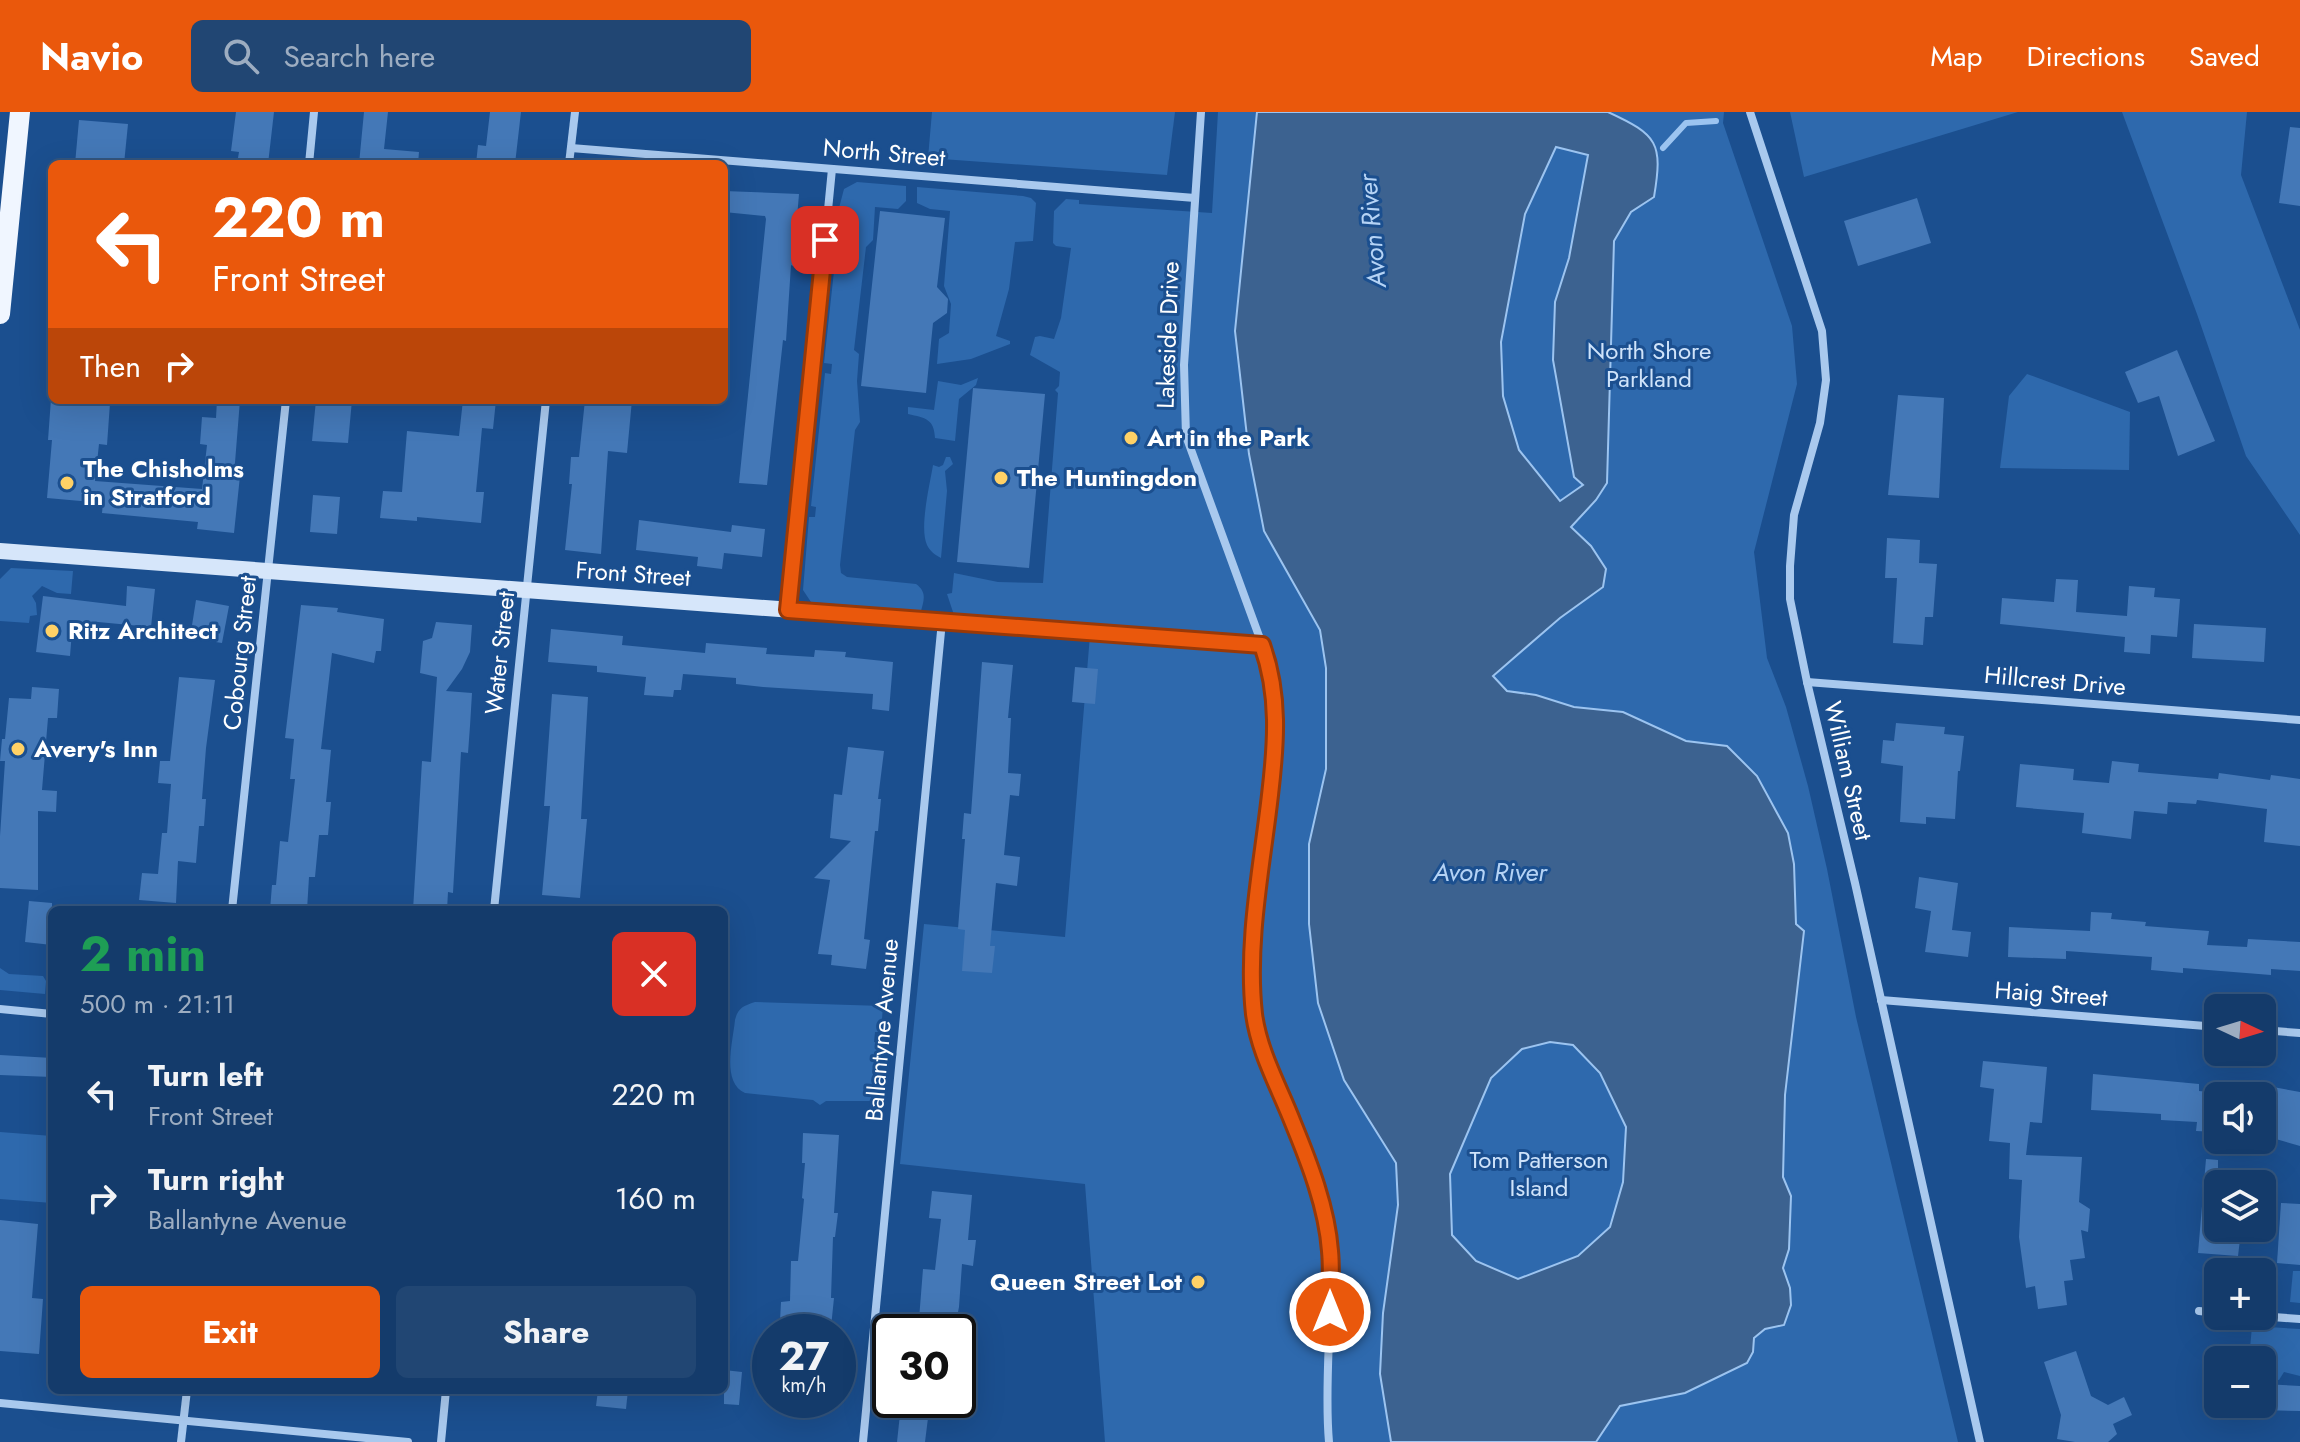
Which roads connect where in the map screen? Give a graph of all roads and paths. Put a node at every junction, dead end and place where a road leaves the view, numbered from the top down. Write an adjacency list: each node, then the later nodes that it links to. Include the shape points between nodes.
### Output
1 (20, 112): 13 (main road)
2 (314, 112): 7 (street)
3 (575, 112): 6 (street)
4 (1201, 112): 12 (street, Lakeside Drive)
5 (1750, 112): 22 (street, William Street, via 1822,331 1826,380 1820,423 1794,515 1790,566 1790,599)
6 (571, 148): 8 (street); 9 (street, North Street)
7 (309, 160)
8 (570, 160)
9 (720, 160)
10 (728, 161): 11 (street, North Street)
11 (832, 169): 12 (street, North Street); 19 (street)
12 (1195, 198): 21 (street, Lakeside Drive, via 1184,365 1186,436)
13 (0, 314)
14 (286, 404): 17 (street, Cobourg Street)
15 (546, 404): 18 (street, Water Street)
16 (0, 551): 17 (street, Front Street)
17 (269, 571): 18 (street, Front Street); 24 (street, Cobourg Street)
18 (527, 590): 19 (street, Front Street); 25 (street, Water Street)
19 (788, 610): 20 (street, Front Street)
20 (942, 621): 21 (street, Front Street); 43 (street, Ballantyne Avenue)
21 (1262, 645): 44 (street, Lakeside Drive, via 1275,693 1276,740 1253,954 1254,1016 1321,1204 1330,1250)
22 (1807, 682): 23 (street, Hillcrest Drive); 26 (street, William Street)
23 (2300, 720)
24 (232, 906)
25 (494, 906)
26 (1881, 1000): 29 (street, Haig Street); 45 (street, William Street)
27 (0, 1009): 28 (street)
28 (48, 1014)
29 (2204, 1026)
30 (2276, 1031): 31 (street)
31 (2300, 1033)
32 (2199, 1311): 33 (street)
33 (2204, 1312)
34 (2276, 1317): 35 (street)
35 (2300, 1319)
36 (187, 1394): 39 (street)
37 (446, 1394): 42 (street)
38 (0, 1403): 39 (street)
39 (184, 1420): 40 (street); 41 (street)
40 (181, 1442)
41 (408, 1442)
42 (441, 1442)
43 (863, 1442)
44 (1329, 1442)
45 (1980, 1442)

